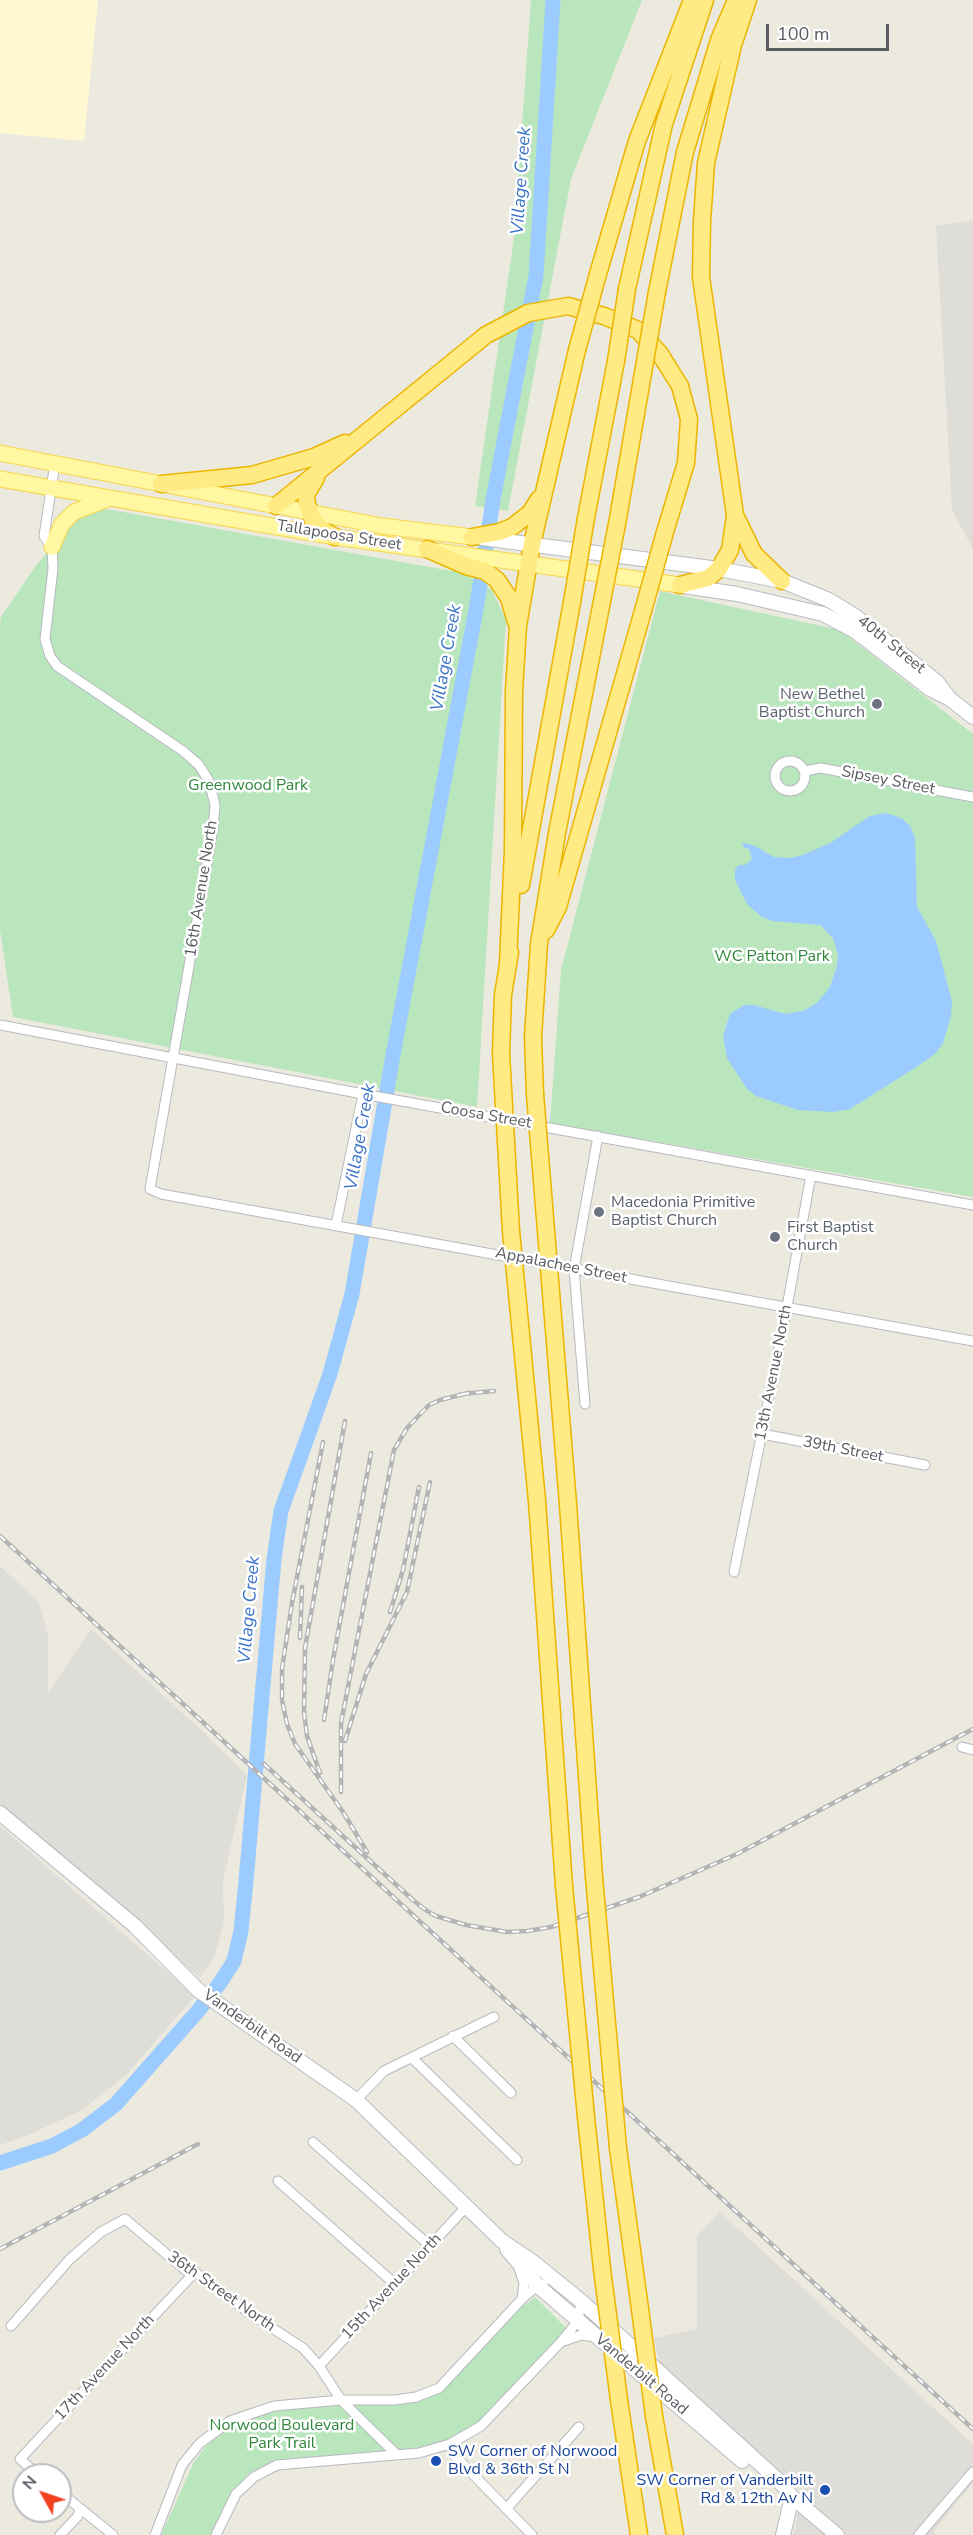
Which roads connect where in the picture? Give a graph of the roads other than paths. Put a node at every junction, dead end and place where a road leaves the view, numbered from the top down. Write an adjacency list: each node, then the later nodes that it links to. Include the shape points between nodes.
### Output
1 (692, 0): 7 (highway, bridge, via 636,141 577,350)
2 (705, 0): 34 (highway, bridge, via 664,124 627,289)
3 (736, 0): 33 (highway, bridge, via 719,40 685,152)
4 (748, 0): 16 (highway, via 733,45 706,163 702,221 706,320)
5 (367, 432): 9 (highway); 11 (highway, via 314,457 263,473); 33 (highway, bridge, via 486,335 511,320 547,309 568,306 638,330 660,354 680,386 689,419 686,463 558,907)
6 (0, 453): 8 (main road, Tallapoosa Street)
7 (552, 461): 17 (highway, via 530,513); 20 (highway)
8 (55, 463): 11 (main road, Tallapoosa Street); 12 (street)
9 (322, 470): 14 (highway); 15 (highway, via 306,495)
10 (0, 479): 12 (main road, Tallapoosa Street)
11 (161, 484): 14 (main road, Tallapoosa Street)
12 (51, 489): 13 (main road, Tallapoosa Street); 21 (street, 16th Avenue North, via 44,536)
13 (109, 498): 18 (main road, Tallapoosa Street); 21 (main road, via 74,512 62,524)
14 (276, 507): 15 (main road, Tallapoosa Street)
15 (310, 513): 18 (highway, via 321,529); 19 (main road, Tallapoosa Street)
16 (735, 515): 25 (highway, via 730,550); 26 (highway, via 754,554)
17 (499, 536): 19 (highway); 20 (street)
18 (334, 537): 22 (main road, Tallapoosa Street)
19 (472, 537)
20 (532, 544): 24 (highway); 25 (street, 40th Street)
21 (52, 547): 36 (street, 16th Avenue North, via 45,639 53,661 199,765 209,781 215,805)
22 (427, 549): 23 (highway)
23 (468, 561): 24 (main road); 28 (highway, via 497,580 509,598)
24 (529, 565): 27 (main road); 28 (highway)
25 (719, 569): 26 (street, 40th Street); 27 (highway, via 708,578)
26 (782, 581): 29 (street, 40th Street, via 829,600 855,616 937,682)
27 (680, 585): 29 (street, 40th Street, via 823,614 855,631 930,689)
28 (518, 626): 34 (highway, via 513,690)
29 (950, 699): 30 (street)
30 (973, 717)
31 (804, 771): 32 (street, Sipsey Street, via 820,768)
32 (973, 797)
33 (539, 944): 92 (highway, bridge, via 533,1037 535,1094 594,1877 618,2148 654,2416)
34 (508, 963): 91 (highway, bridge, via 501,1053 511,1231 537,1501 564,1886 602,2269)
35 (0, 1025): 36 (street, Coosa Street)
36 (173, 1058): 37 (street, Coosa Street); 40 (street, 16th Avenue North)
37 (366, 1095): 38 (street, Coosa Street); 42 (street)
38 (598, 1136): 39 (street, Coosa Street); 43 (street)
39 (811, 1175): 41 (street, Coosa Street); 44 (street, 13th Avenue North)
40 (150, 1189): 42 (street, Appalachee Street)
41 (973, 1205)
42 (340, 1226): 43 (street, Appalachee Street)
43 (574, 1269): 44 (street, Appalachee Street); 46 (street)
44 (787, 1307): 45 (street, Appalachee Street); 47 (street, 13th Avenue North)
45 (973, 1341)
46 (585, 1404)
47 (762, 1434): 48 (street, 39th Street); 49 (street, 13th Avenue North)
48 (924, 1465)
49 (734, 1572)
50 (962, 1747): 51 (street)
51 (973, 1750)
52 (0, 1813): 57 (street, Vanderbilt Road, via 135,1926 198,1990)
53 (494, 2018): 54 (street)
54 (453, 2036): 55 (street); 56 (street)
55 (412, 2058): 57 (street, via 384,2071); 59 (street)
56 (511, 2093)
57 (356, 2100): 61 (street, Vanderbilt Road)
58 (313, 2142): 63 (street)
59 (517, 2160)
60 (278, 2181): 67 (street)
61 (465, 2208): 62 (street, Vanderbilt Road); 63 (street, 15th Avenue North)
62 (502, 2241): 64 (street, Vanderbilt Road); 66 (street, Vanderbilt Road)
63 (430, 2246): 67 (street, 15th Avenue North)
64 (515, 2260): 68 (street, Vanderbilt Road); 69 (street, via 524,2283)
65 (195, 2272): 72 (street, 36th Street North, via 189,2273 125,2219 101,2232 70,2259); 75 (street, 36th Street North, via 295,2342); 80 (street, 17th Avenue North, via 20,2459)
66 (557, 2282): 68 (street); 70 (street, Vanderbilt Road)
67 (395, 2284): 75 (street, 15th Avenue North)
68 (538, 2286): 69 (street); 71 (street, Vanderbilt Road)
69 (522, 2300): 76 (street, via 439,2388 416,2397)
70 (580, 2301): 71 (street); 82 (street, Vanderbilt Road)
71 (578, 2321): 73 (street, Vanderbilt Road); 74 (street)
72 (11, 2326)
73 (596, 2337): 74 (street, via 581,2335); 82 (street, Vanderbilt Road, via 773,2488)
74 (561, 2343): 78 (street, via 481,2426)
75 (319, 2366): 76 (street, 36th Street North)
76 (341, 2400): 79 (street, 36th Street North); 88 (street, via 274,2406 230,2421 200,2443 182,2465)
77 (579, 2427): 85 (street)
78 (450, 2444): 79 (street); 85 (street, via 454,2455)
79 (396, 2455): 89 (street, via 277,2465 254,2477 236,2494)
80 (23, 2463)
81 (973, 2472): 95 (street)
82 (792, 2497): 93 (street); 94 (street, Vanderbilt Road)
83 (72, 2502): 84 (street)
84 (80, 2508): 86 (street, via 78,2516); 87 (street)
85 (506, 2509): 90 (street)
86 (60, 2535)
87 (113, 2535)
88 (155, 2535)
89 (216, 2535)
90 (532, 2535)
91 (639, 2535)
92 (675, 2535)
93 (783, 2535)
94 (837, 2535)
95 (919, 2535)

